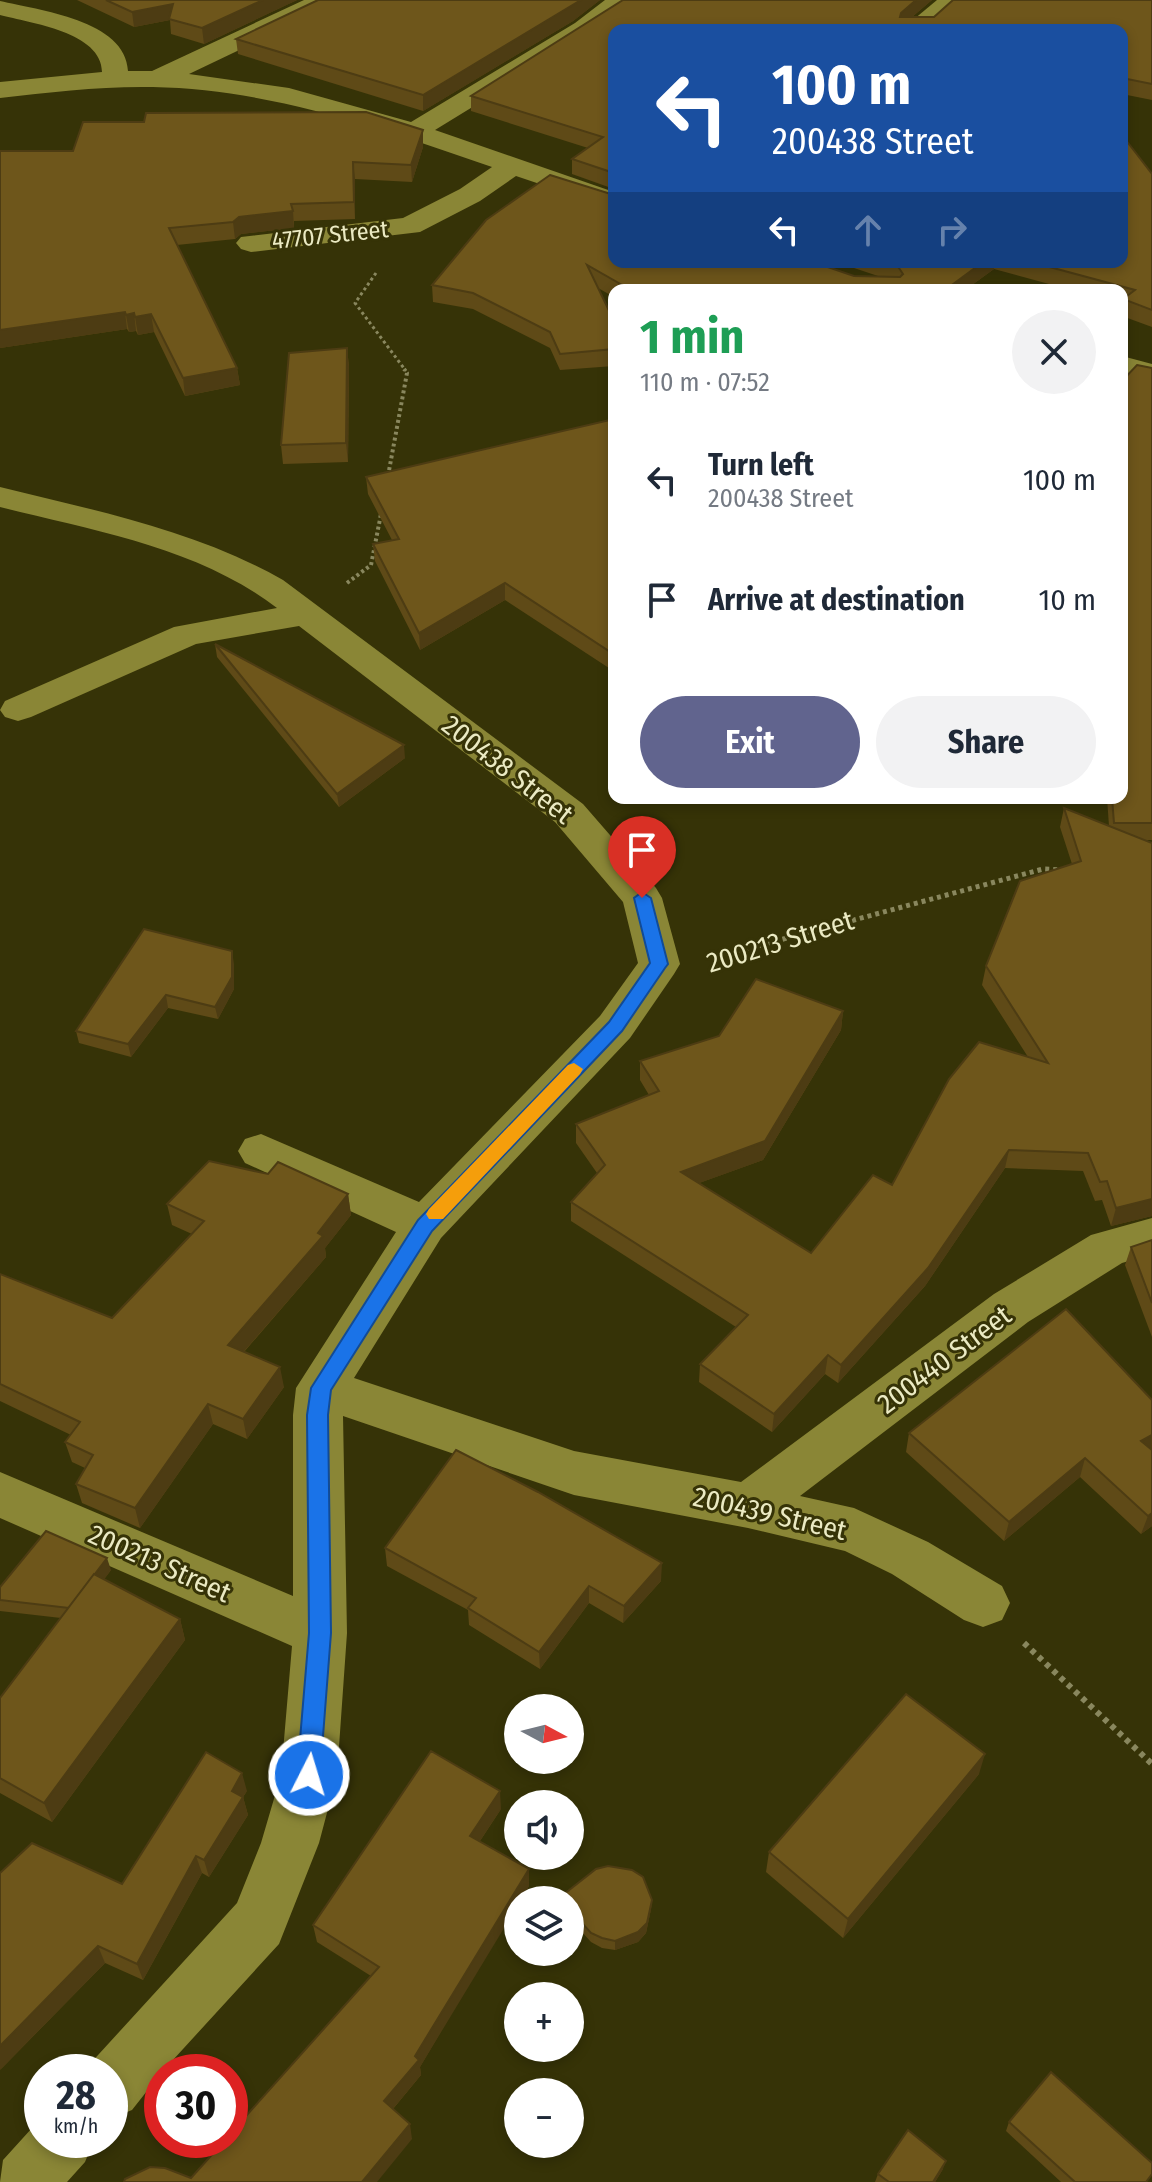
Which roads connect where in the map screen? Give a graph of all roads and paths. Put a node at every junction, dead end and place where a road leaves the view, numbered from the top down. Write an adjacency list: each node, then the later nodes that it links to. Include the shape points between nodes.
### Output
1 (324, 0): 7 (street)
2 (618, 0): 9 (street, via 584,28)
3 (952, 0): 5 (street)
4 (0, 8): 6 (street, via 88,34 114,60)
5 (922, 24)
6 (115, 79): 7 (street); 8 (street)
7 (157, 79): 9 (street, via 248,88)
8 (0, 90)
9 (416, 130): 10 (street)
10 (512, 166): 11 (street); 12 (street)
11 (608, 199)
12 (410, 226): 13 (street, 47707 Street); 16 (path, via 355,303 407,373)
13 (251, 243)
14 (1128, 367): 15 (street)
15 (1152, 374)
16 (388, 477)
17 (0, 497): 19 (street, 200438 Street, via 202,551 240,568)
18 (382, 506): 19 (path, via 371,565)
19 (305, 614): 20 (street, via 187,635); 22 (street, 200438 Street, via 569,813 642,898)
20 (18, 709)
21 (1074, 870): 22 (path, 200213 Street, via 1043,869 722,954 691,969)
22 (659, 964): 24 (street, via 615,1027)
23 (261, 1151): 24 (street)
24 (425, 1225): 26 (street)
25 (1152, 1236): 28 (street, 200440 Street, via 1108,1248 1011,1308)
26 (321, 1388): 28 (street, 200439 Street, via 574,1473); 30 (street)
27 (0, 1494): 30 (street, 200213 Street)
28 (748, 1506): 29 (street, 200439 Street, via 854,1531)
29 (983, 1603): 31 (path)
30 (320, 1633): 32 (street, via 309,1775 290,1843 258,1923)
31 (1152, 1764)
32 (128, 2068)
33 (47, 2158): 34 (street)
34 (25, 2182)

